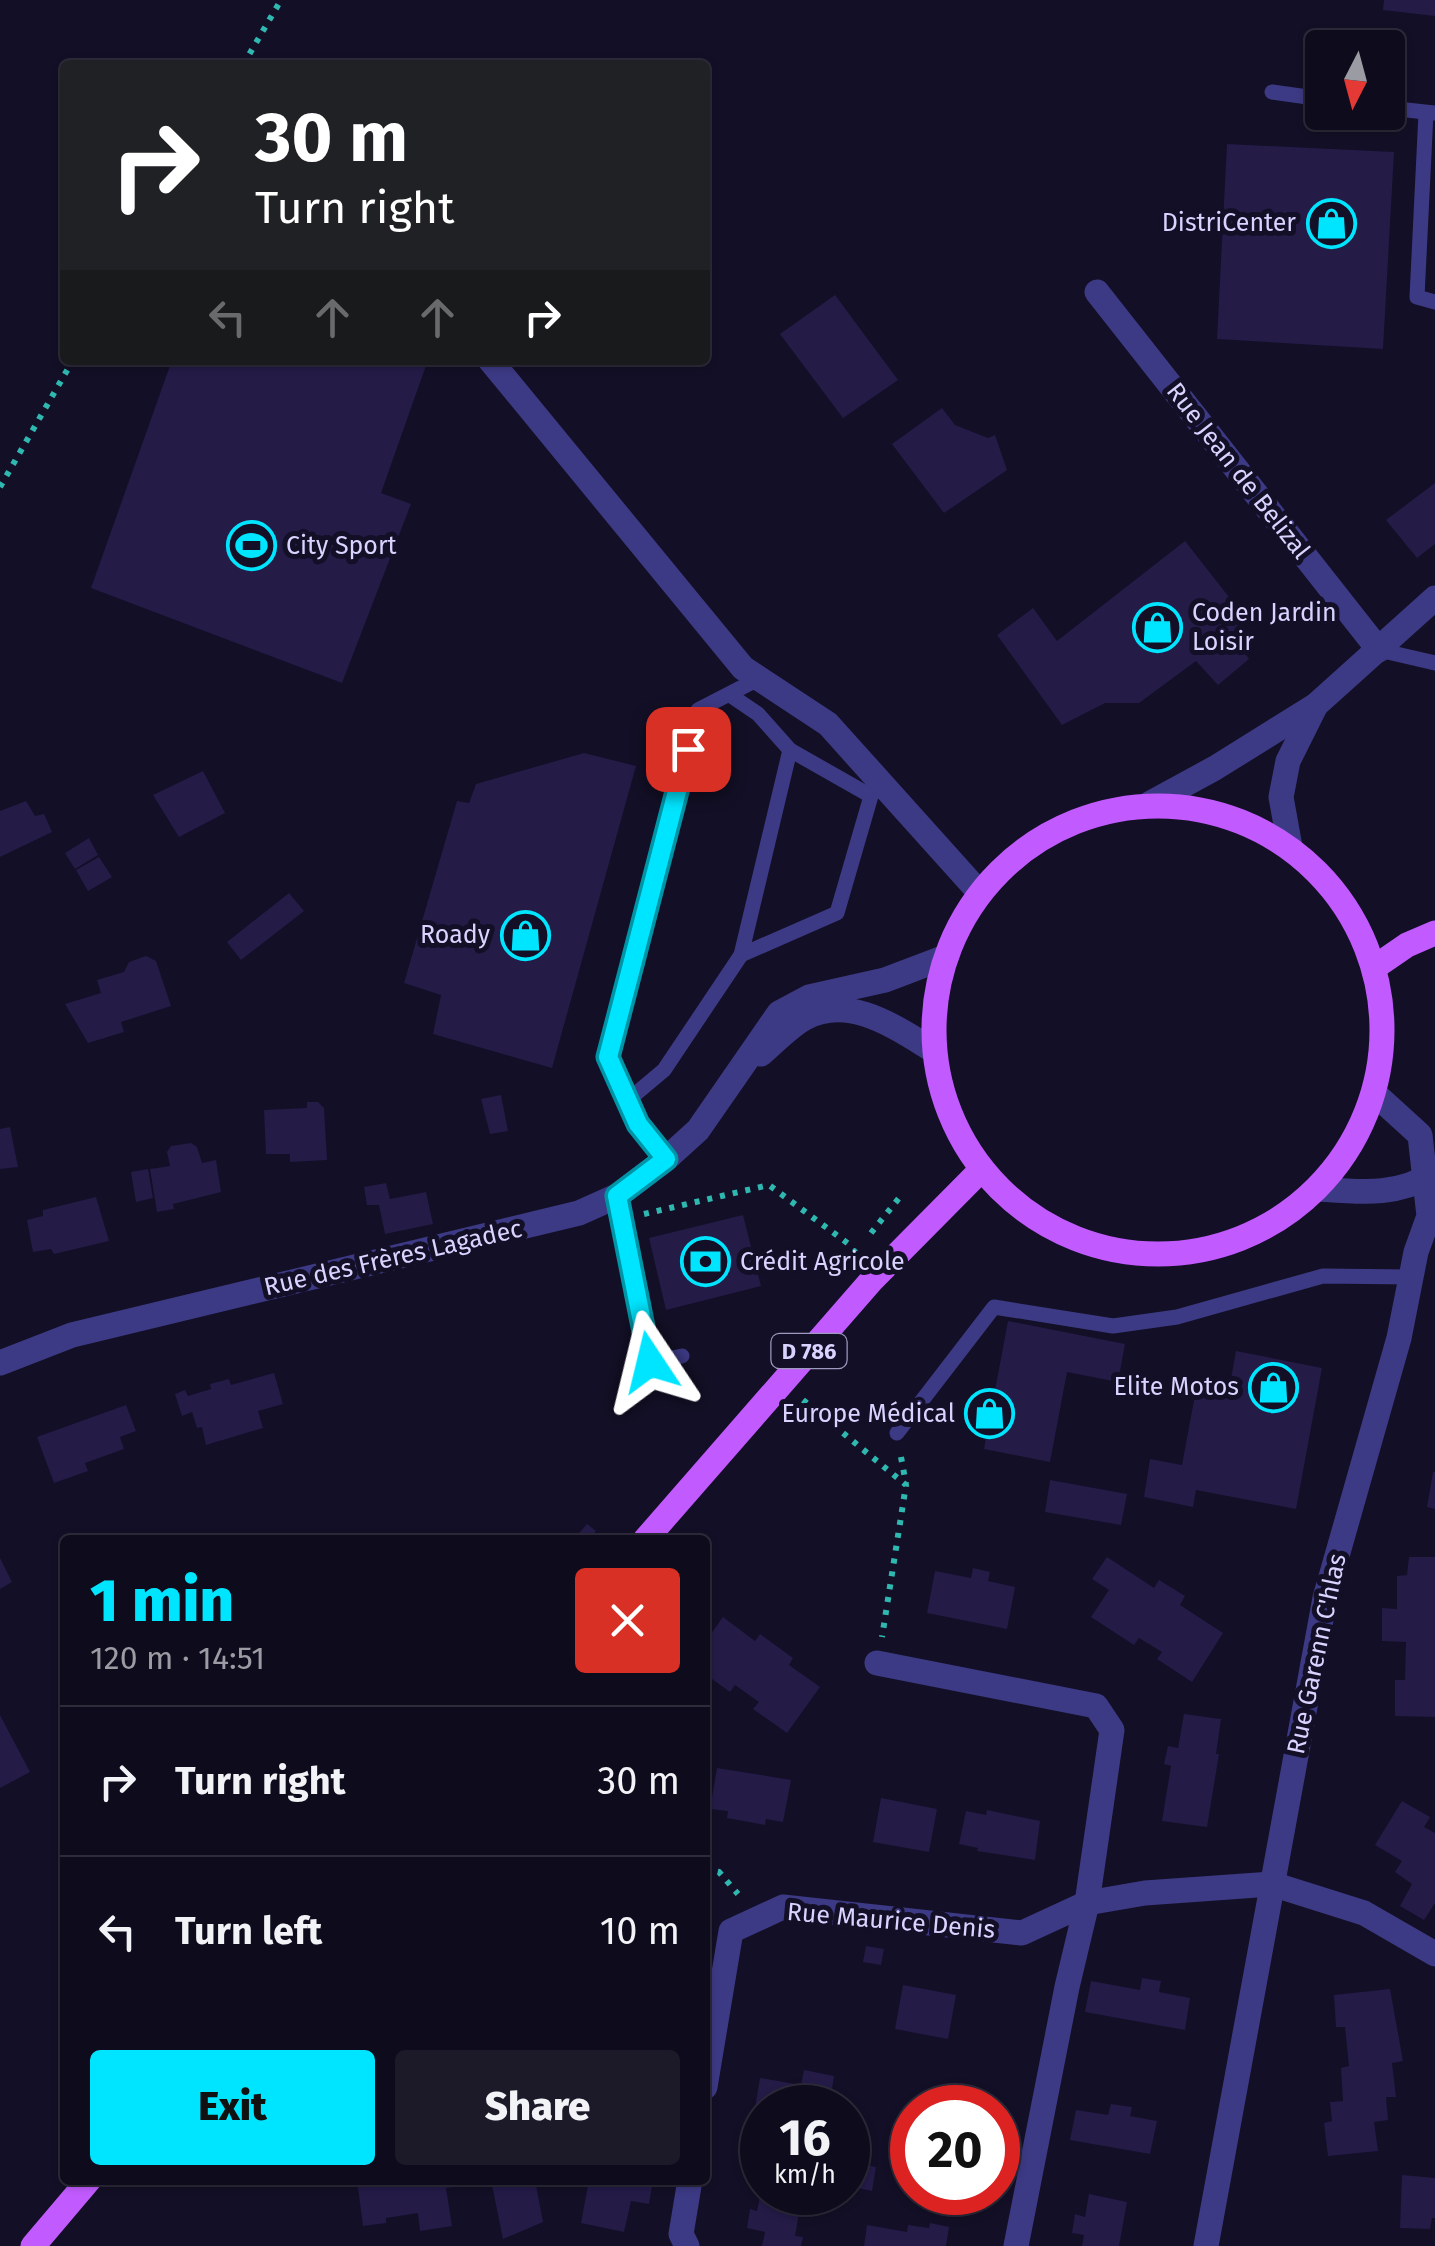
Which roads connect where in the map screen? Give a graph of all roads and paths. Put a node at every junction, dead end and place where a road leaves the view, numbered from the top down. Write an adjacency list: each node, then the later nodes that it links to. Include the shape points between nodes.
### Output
1 (281, 0): 2 (path)
2 (246, 60)
3 (1272, 92): 4 (lane)
4 (1305, 97)
5 (1405, 110): 6 (lane)
6 (1430, 113): 8 (lane, via 1417,297)
7 (1097, 292): 13 (street, Rue Jean de Belizal)
8 (1435, 302)
9 (70, 365): 11 (path)
10 (494, 365): 15 (street, via 744,668)
11 (0, 487)
12 (1435, 598): 13 (street)
13 (1379, 650): 14 (lane); 17 (street)
14 (1435, 663)
15 (760, 678): 16 (lane); 21 (street, via 828,724)
16 (730, 695): 18 (lane); 29 (lane, via 698,710 608,1057)
17 (1316, 704): 19 (street); 20 (street, via 1288,761 1281,797)
18 (790, 750): 23 (lane); 23 (lane, via 871,796 837,913)
19 (1149, 804): 20 (main road, via 1223,814); 21 (main road, via 1084,816 1026,847)
20 (1290, 846): 25 (main road, via 1343,900)
21 (978, 892): 24 (main road)
22 (1435, 933): 25 (main road)
23 (740, 955): 29 (lane, via 664,1070)
24 (944, 958): 26 (main road); 27 (street, Rue des Frères Lagadec, via 808,997 779,1013)
25 (1375, 967): 28 (main road, via 1384,1030)
26 (932, 1050): 27 (street, Rue des Frères Lagadec, via 877,1017 846,1010 804,1018); 31 (main road, via 948,1114)
27 (738, 1073): 30 (street, Rue des Frères Lagadec, via 698,1130)
28 (1375, 1094): 32 (street, Rue Garenn C'hlas, via 1420,1134); 33 (main road, via 1353,1145)
29 (626, 1101): 30 (lane)
30 (666, 1159): 35 (street, Rue des Frères Lagadec)
31 (981, 1170): 33 (main road, via 1037,1221 1108,1250 1184,1254 1256,1233); 39 (main road, D 786)
32 (1431, 1175): 33 (street, via 1379,1194); 36 (street, Rue Garenn C'hlas, via 1430,1216)
33 (1318, 1189)
34 (902, 1193): 35 (path, via 858,1251 769,1185)
35 (620, 1208): 37 (lane, via 650,1362); 38 (street, Rue des Frères Lagadec, via 72,1335)
36 (1412, 1276): 40 (lane, via 1323,1276 1177,1317 1113,1326 994,1307); 44 (street, Rue Garenn C'hlas, via 1325,1598)
37 (682, 1356)
38 (0, 1362)
39 (782, 1382): 41 (main road, D 786); 42 (path, via 906,1485)
40 (897, 1433)
41 (649, 1535)
42 (878, 1663): 45 (street, via 1096,1706 1112,1730)
43 (710, 1869): 46 (path, via 720,1872)
44 (1272, 1884): 45 (street, Rue Maurice Denis); 47 (street, via 1364,1913); 54 (street, Rue Garenn C'hlas)
45 (1087, 1903): 46 (street, Rue Maurice Denis, via 1022,1933 782,1907); 53 (street)
46 (758, 1918): 48 (street, Rue Maurice Denis, via 731,1931)
47 (1435, 1954)
48 (710, 2057)
49 (86, 2185): 51 (main road)
50 (689, 2185): 52 (street, via 680,2234)
51 (33, 2246)
52 (688, 2246)
53 (1016, 2246)
54 (1206, 2246)

